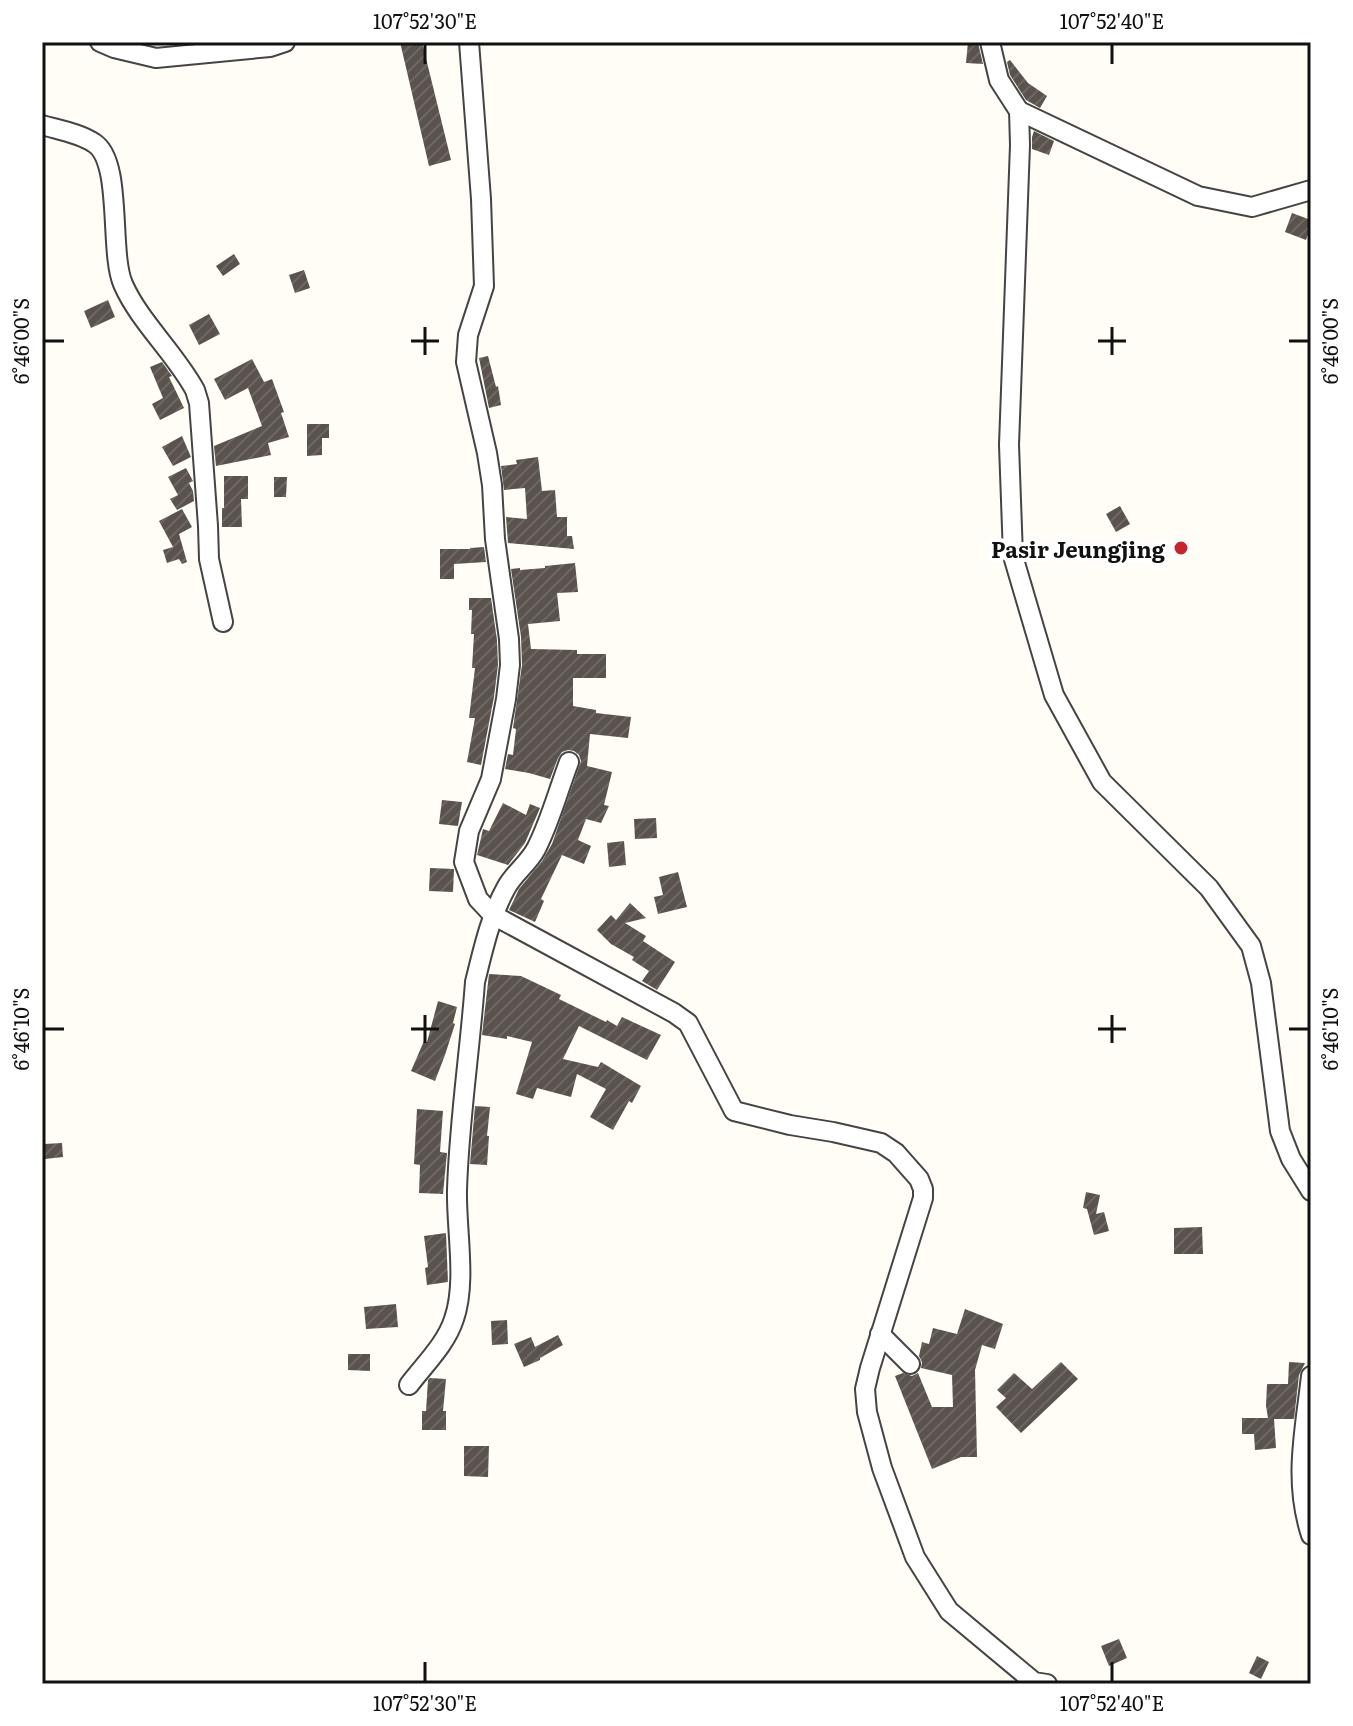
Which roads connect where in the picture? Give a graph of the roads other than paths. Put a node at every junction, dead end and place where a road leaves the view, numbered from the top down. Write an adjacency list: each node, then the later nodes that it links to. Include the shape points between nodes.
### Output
1 (100, 42): 2 (street, via 156,58)
2 (285, 42)
3 (469, 42): 10 (street, via 484,286 468,335 466,362 492,485 510,665 491,779 469,831 464,862 473,890)
4 (990, 42): 5 (street, via 999,80)
5 (1019, 111): 7 (street, via 1198,196 1252,207); 11 (street, via 1009,445 1013,556 1054,695 1102,782 1209,888 1251,946 1261,983 1280,1131)
6 (42, 125): 8 (street, via 97,144 108,163 119,275 195,390 209,559)
7 (1311, 190)
8 (223, 622)
9 (569, 762): 10 (street, via 537,846 506,887)
10 (493, 915): 12 (street, via 688,1023 734,1111 881,1143 896,1153 919,1179 923,1198); 15 (street, via 475,982 457,1193 459,1299 443,1342)
11 (1311, 1191)
12 (880, 1334): 13 (street); 17 (street, via 865,1389 867,1412 915,1557 949,1611 1034,1682)
13 (910, 1364)
14 (1311, 1376): 16 (street, via 1300,1462)
15 (409, 1385)
16 (1311, 1535)
17 (1047, 1684)

